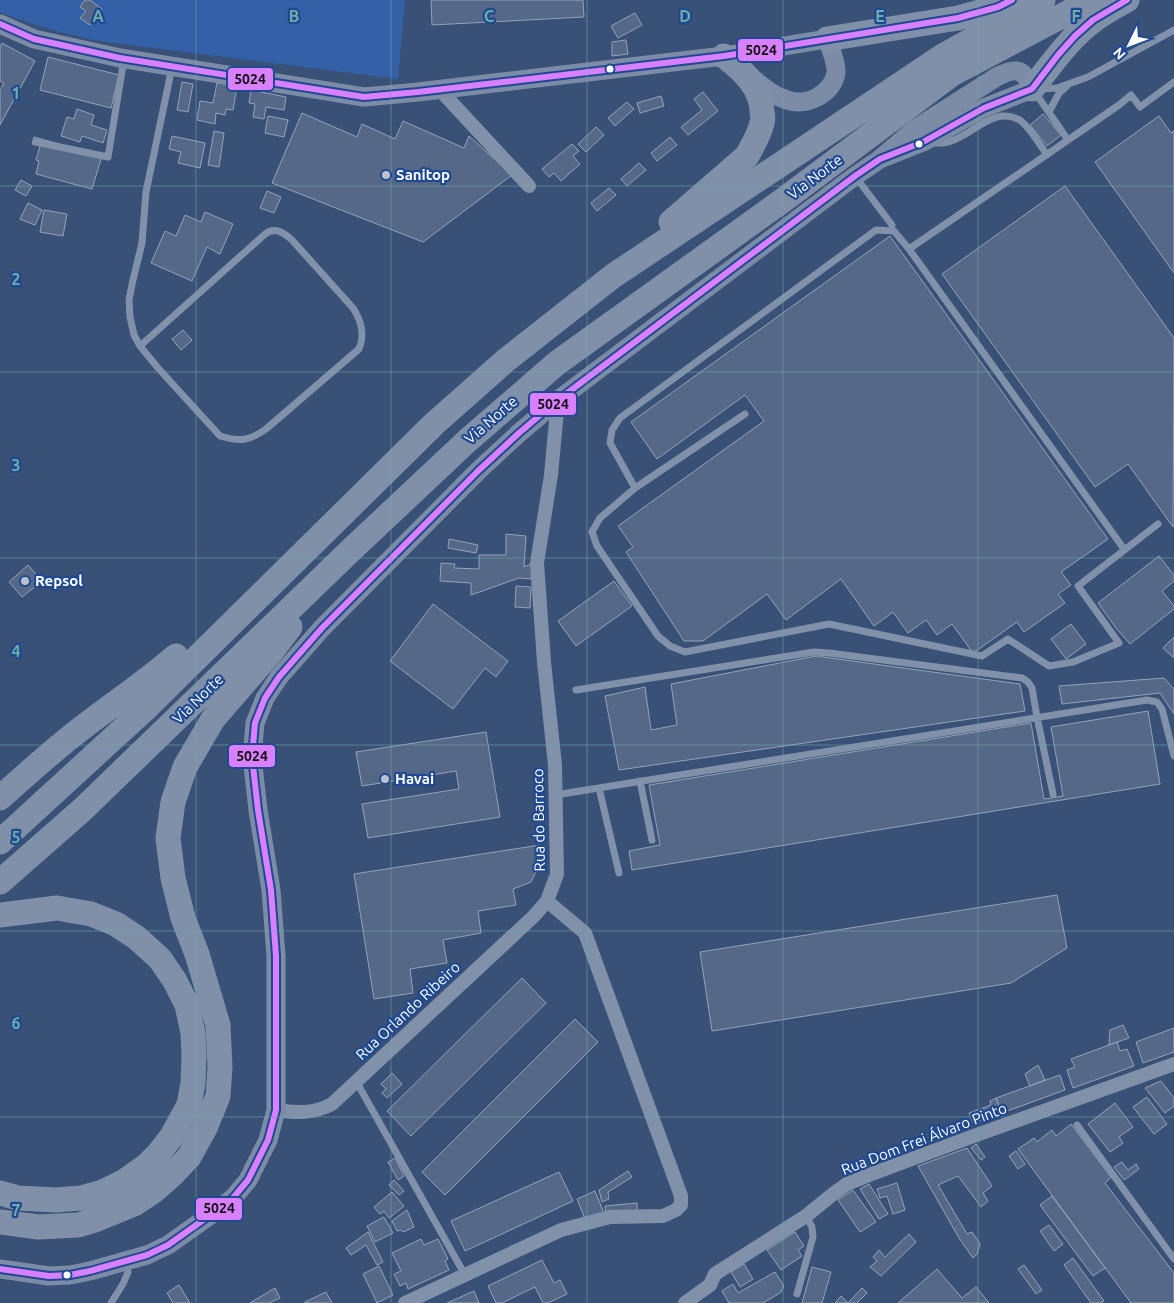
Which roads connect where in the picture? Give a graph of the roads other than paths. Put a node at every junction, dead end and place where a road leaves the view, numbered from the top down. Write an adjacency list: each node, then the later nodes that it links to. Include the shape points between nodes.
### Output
1 (1012, 0): 7 (highway, via 958,18)
2 (1043, 0): 25 (highway, Via Norte, via 943,56)
3 (1092, 0): 33 (highway, Via Norte, via 952,74 557,364 466,441)
4 (1127, 0): 13 (highway, via 1093,20 1075,36)
5 (0, 24): 8 (street, via 34,39)
6 (1174, 30): 12 (lane)
7 (827, 39): 9 (street); 9 (street, via 836,71 831,84 819,96 806,102 788,101 769,92)
8 (124, 58): 10 (street); 17 (lane, via 108,157)
9 (732, 62): 14 (street); 25 (highway, via 754,84 762,102 763,121 747,156)
10 (172, 66): 14 (street, via 364,97); 26 (lane, via 146,192 142,243 129,300 134,336)
11 (1174, 82): 16 (lane, via 1140,106 1131,95)
12 (1067, 85): 13 (lane); 15 (lane)
13 (1032, 89): 15 (lane); 18 (street, via 984,108); 20 (street, via 1023,73 1016,70 998,76 915,129)
14 (440, 90): 22 (street)
15 (1049, 112): 16 (lane)
16 (1068, 140): 19 (lane)
17 (36, 142)
18 (923, 142): 19 (lane, via 951,142 997,116 1011,116 1022,122); 20 (street)
19 (1047, 155): 24 (lane)
20 (880, 160): 21 (street)
21 (855, 176): 23 (lane); 27 (street)
22 (529, 186)
23 (892, 225)
24 (909, 249): 30 (lane, via 894,231 876,230 620,418 612,430 610,443); 32 (lane)
25 (613, 276): 29 (highway, Via Norte, via 505,361)
26 (140, 346): 26 (lane, via 220,436 245,440 266,429 359,349 362,336 359,317 353,308 292,240 274,230 264,235)
27 (558, 400): 40 (street, Rua do Barroco, via 551,475 537,563); 50 (street, via 479,470 322,628 265,698 256,723 252,757 271,890 276,956)
28 (745, 414): 30 (lane)
29 (381, 477): 41 (highway, via 152,677 80,729); 43 (highway, Via Norte, via 144,709)
30 (635, 488): 32 (lane, via 600,518 592,532 597,546 658,636 685,652 829,624 982,656 1008,639 1048,666 1072,662 1119,643 1078,586)
31 (1158, 524): 32 (lane)
32 (1124, 549)
33 (350, 551): 45 (highway, Via Norte, via 82,810); 54 (highway, via 272,651 213,719 185,767 173,802 168,838 173,878 218,1025 218,1096 205,1128 189,1157 155,1190 134,1204 78,1225 38,1227)
34 (576, 690): 35 (lane, via 829,652 1022,678 1032,688)
35 (1037, 717): 36 (lane, via 1147,700 1157,702 1162,709); 37 (lane); 39 (lane)
36 (1174, 756)
37 (640, 781): 38 (lane); 42 (lane)
38 (599, 788): 40 (lane); 44 (lane)
39 (1053, 794)
40 (555, 795): 46 (street, Rua do Barroco, via 557,874)
41 (0, 798)
42 (652, 840)
43 (0, 842)
44 (619, 873)
45 (0, 882)
46 (547, 901): 49 (street, Rua Orlando Ribeiro); 58 (street, via 585,933 681,1196 681,1205 663,1216 610,1217 561,1230)
47 (0, 914): 52 (highway, via 57,908 91,914 116,924 160,959 187,1005 194,1033 189,1105 172,1136 146,1166 103,1192 81,1198 18,1198)
48 (1174, 1064): 53 (street, Rua Dom Frei Álvaro Pinto, via 869,1175 848,1184)
49 (356, 1081): 50 (street, Rua Orlando Ribeiro, via 323,1109 312,1112); 58 (lane)
50 (276, 1110): 56 (street, via 268,1140 248,1180 233,1198 168,1245)
51 (1077, 1125): 55 (lane)
52 (0, 1193)
53 (806, 1216): 59 (lane, via 813,1237); 62 (street, Rua Dom Frei Álvaro Pinto, via 715,1274 710,1286)
54 (0, 1222)
55 (1174, 1259)
56 (125, 1262): 57 (street, via 70,1275 49,1276); 60 (lane, via 128,1272)
57 (0, 1269)
58 (465, 1275): 61 (street)
59 (797, 1294)
60 (111, 1303)
61 (405, 1303)
62 (686, 1303)

